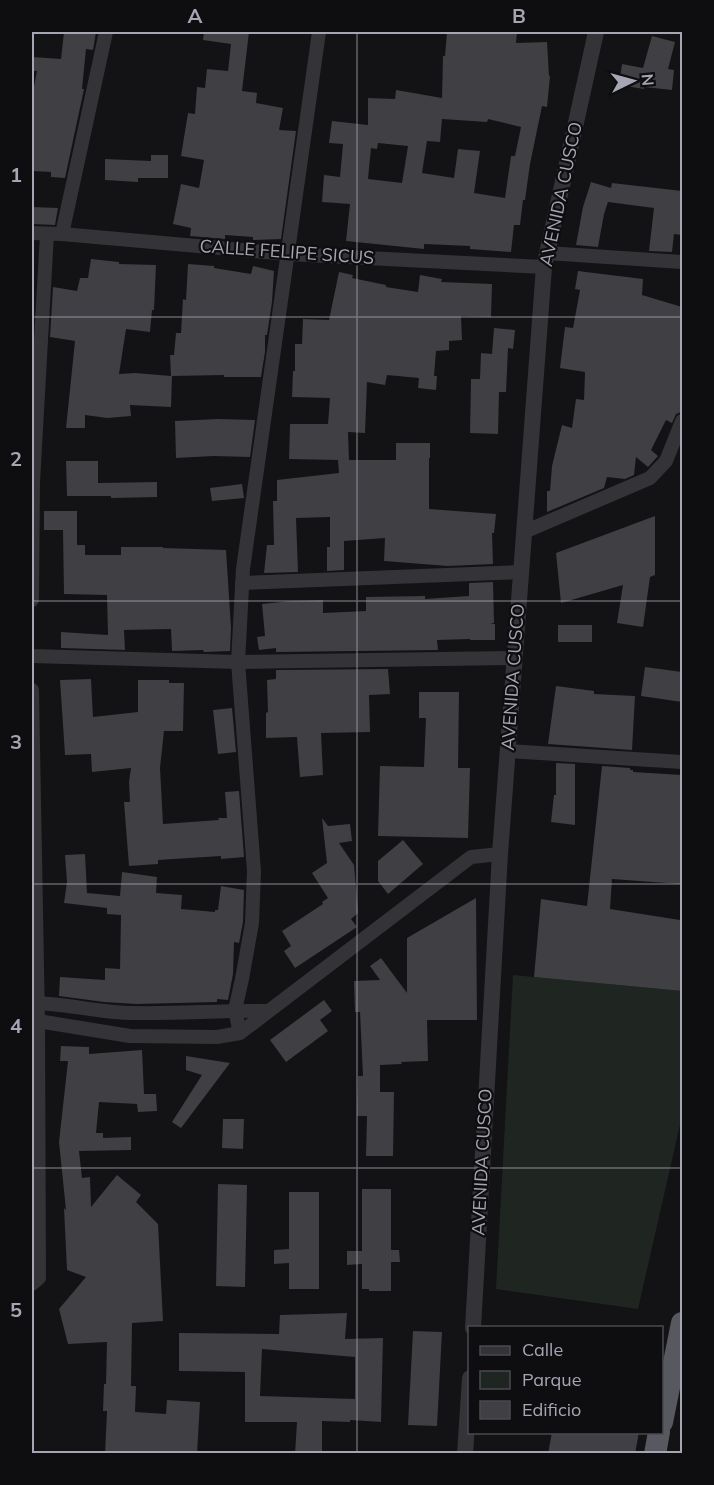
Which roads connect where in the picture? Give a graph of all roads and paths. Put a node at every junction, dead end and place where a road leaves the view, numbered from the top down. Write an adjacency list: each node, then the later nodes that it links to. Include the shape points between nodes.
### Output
1 (106, 32): 6 (street)
2 (319, 32): 7 (street)
3 (596, 32): 8 (street, AVENIDA CUSCO)
4 (32, 233): 5 (street, CALLE FELIPE SICUS)
5 (47, 234): 6 (street, CALLE FELIPE SICUS); 11 (street)
6 (62, 234): 7 (street, CALLE FELIPE SICUS)
7 (288, 255): 8 (street, CALLE FELIPE SICUS); 14 (street)
8 (545, 260): 9 (street, CALLE FELIPE SICUS); 12 (street, AVENIDA CUSCO)
9 (682, 262)
10 (682, 422): 12 (street, via 666,461 650,478)
11 (32, 482): 15 (street)
12 (524, 532): 13 (street, AVENIDA CUSCO)
13 (521, 572): 14 (street); 17 (street, AVENIDA CUSCO)
14 (242, 583): 18 (street)
15 (32, 600)
16 (32, 656): 18 (street)
17 (515, 658): 18 (street); 20 (street, AVENIDA CUSCO)
18 (238, 662): 24 (street, via 254,871 252,923)
19 (32, 690): 23 (street)
20 (508, 750): 21 (street); 22 (street, AVENIDA CUSCO)
21 (682, 762)
22 (500, 854): 25 (street, via 471,857); 32 (street, AVENIDA CUSCO)
23 (34, 1003): 26 (street); 27 (street)
24 (235, 1010): 25 (street); 26 (street); 28 (street)
25 (268, 1011): 28 (street)
26 (131, 1013): 29 (street)
27 (35, 1021): 29 (street); 30 (street)
28 (240, 1033): 29 (street, via 217,1037)
29 (130, 1036)
30 (35, 1281)
31 (682, 1323): 34 (highway)
32 (473, 1326)
33 (468, 1408): 36 (street)
34 (663, 1417)
35 (659, 1434): 37 (highway)
36 (465, 1454)
37 (655, 1454)

